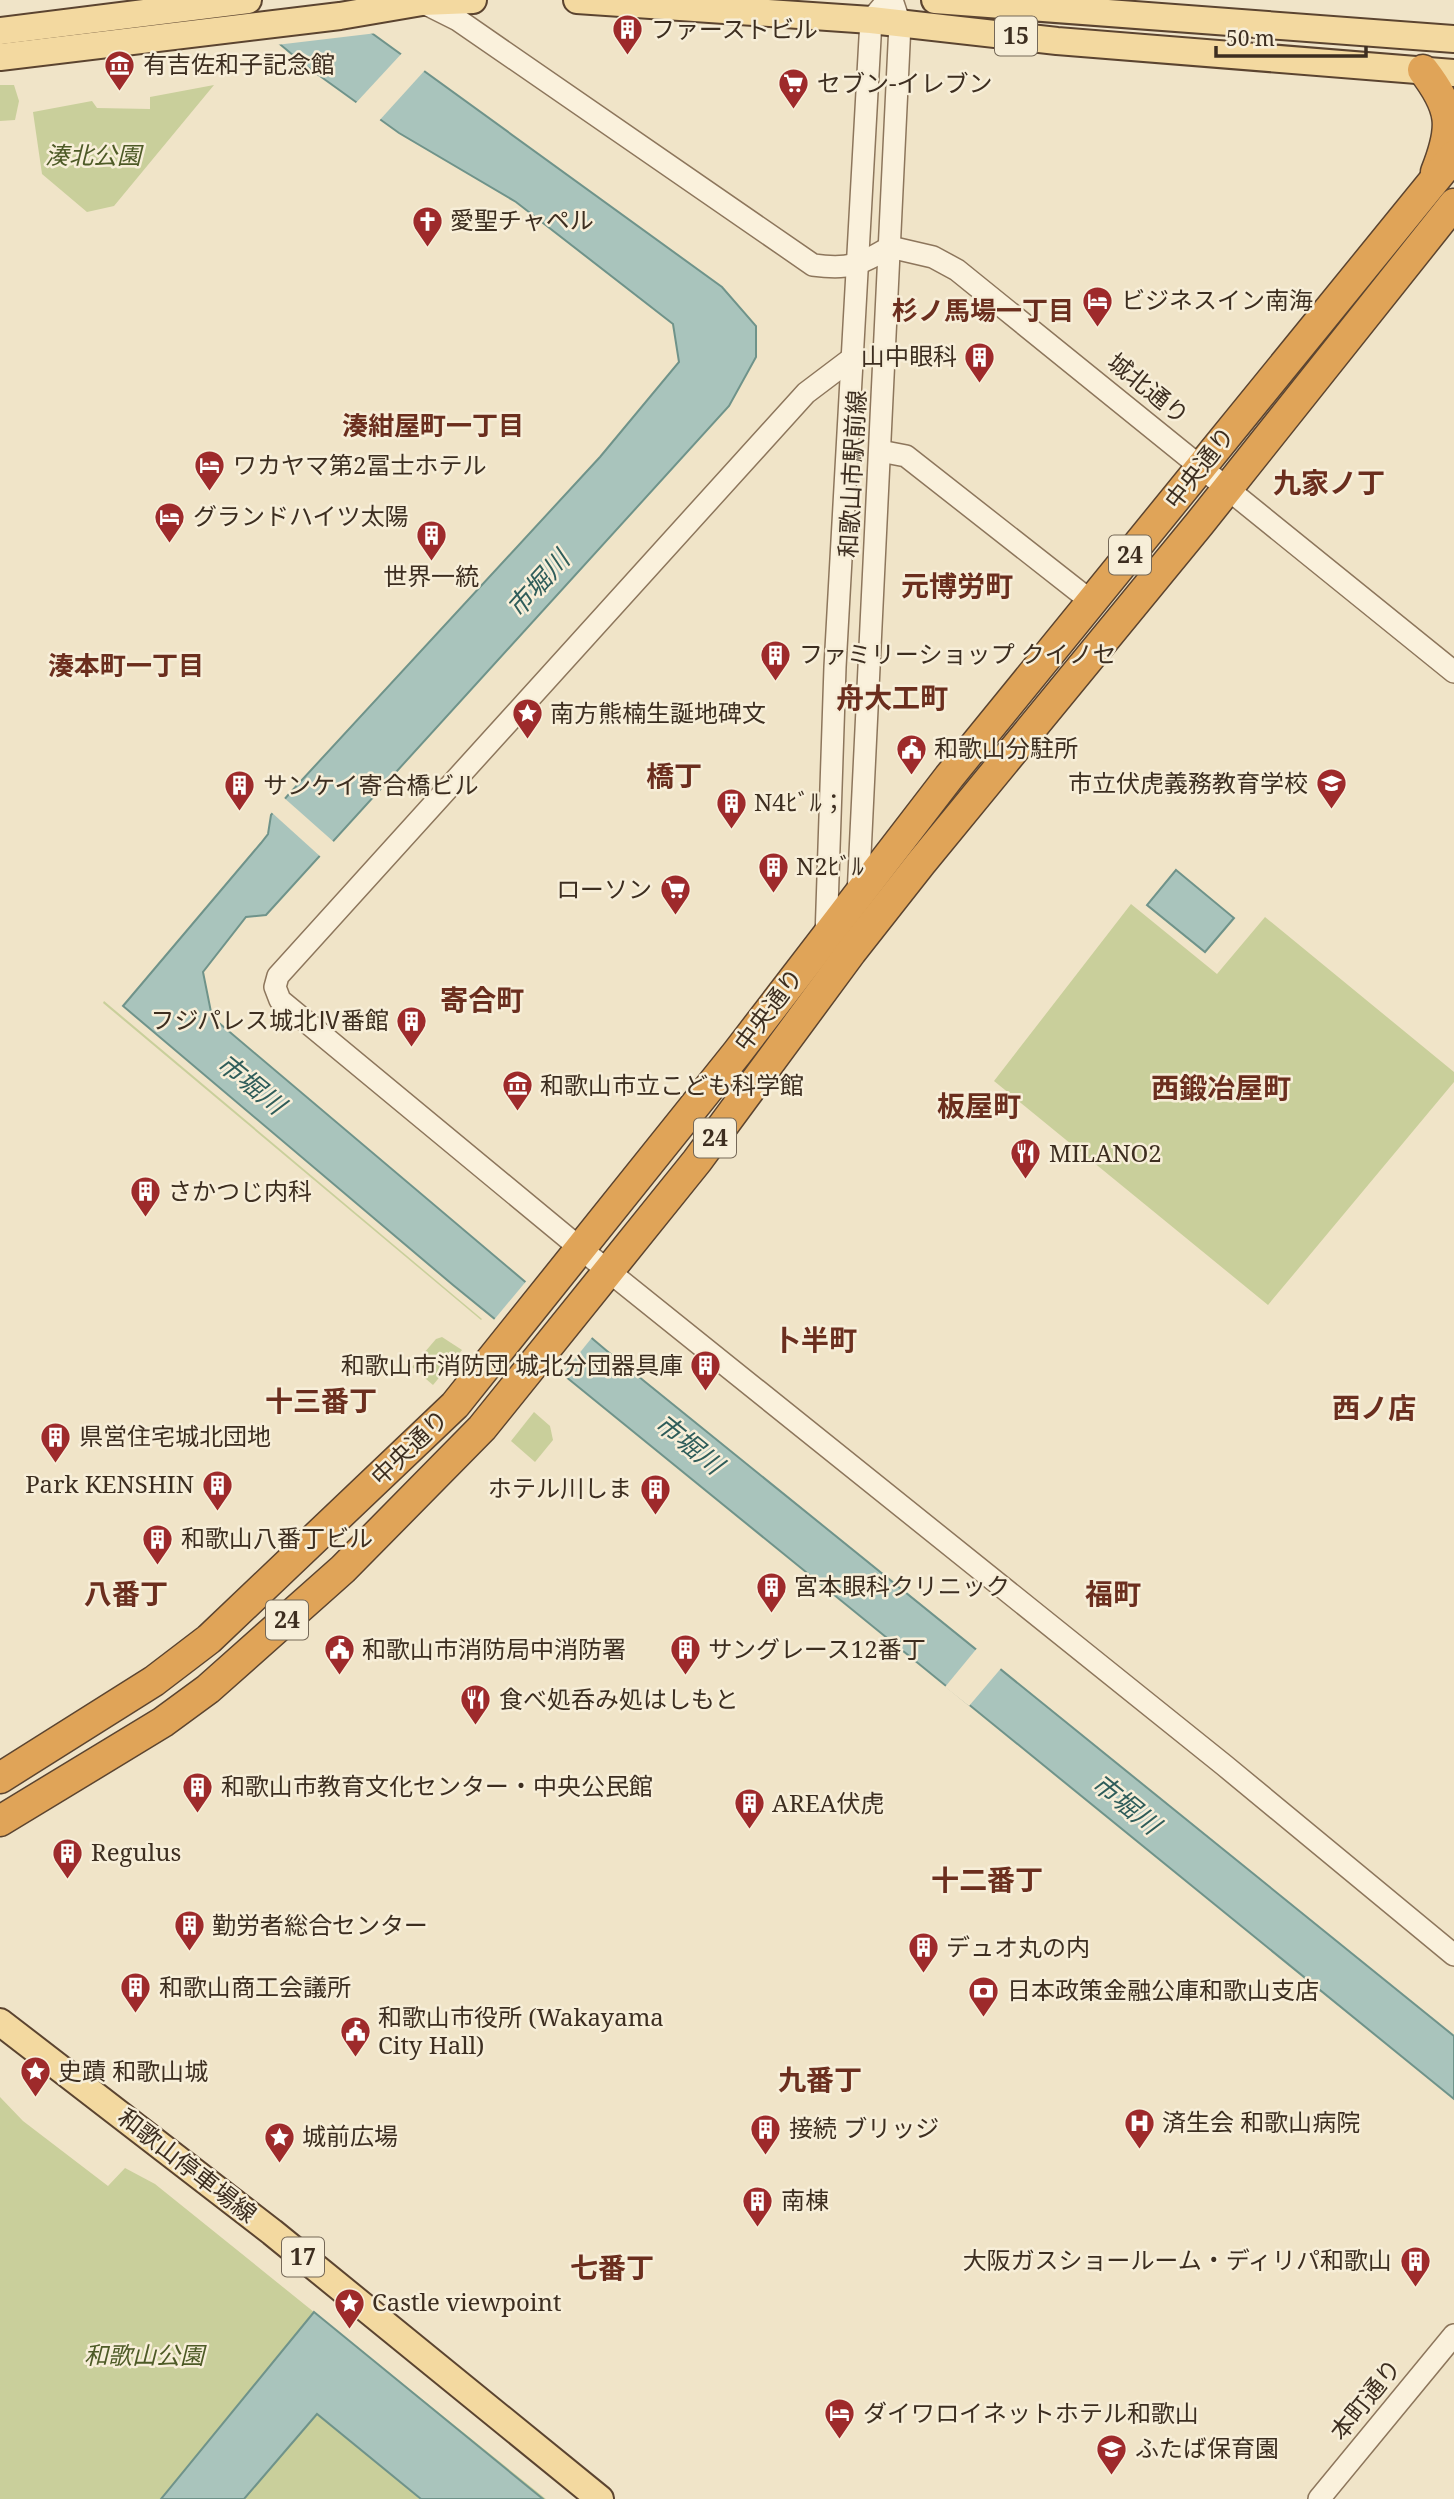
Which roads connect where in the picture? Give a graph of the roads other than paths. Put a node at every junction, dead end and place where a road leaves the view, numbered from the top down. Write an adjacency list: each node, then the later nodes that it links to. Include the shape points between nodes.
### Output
1 (248, 0): 8 (main road)
2 (473, 0): 5 (main road)
3 (577, 0): 7 (main road, 15)
4 (935, 0): 9 (main road, 15)
5 (421, 1): 10 (main road, via 239,29); 17 (street, via 458,20 813,265)
6 (893, 8): 7 (main road, 15); 11 (main road, 15, via 1057,41); 16 (street, 和歌山市駅前線)
7 (871, 20): 17 (street, 和歌山市駅前線)
8 (0, 31)
9 (1454, 40)
10 (0, 57)
11 (1423, 70): 12 (main road, 15); 14 (highway, 24, via 1447,111 1451,133)
12 (1454, 73)
13 (1454, 156): 14 (highway, 中央通り / 24)
14 (1428, 188): 20 (highway, 中央通り / 24)
15 (1454, 204): 21 (highway, 中央通り / 24)
16 (890, 247): 17 (street); 19 (street, 和歌山市駅前線); 20 (street, 城北通り, via 933,257 971,280)
17 (857, 266): 18 (street, 和歌山市駅前線)
18 (851, 359): 25 (street, 和歌山市駅前線); 27 (street, via 807,393 278,976 275,987 280,1000)
19 (880, 450): 22 (street, via 905,456); 24 (street, 和歌山市駅前線)
20 (1201, 466): 21 (street, 城北通り); 22 (highway, 中央通り / 24)
21 (1228, 487): 23 (street, 城北通り); 26 (highway, 中央通り / 24)
22 (1092, 602): 24 (highway, 中央通り / 24)
23 (1454, 672)
24 (858, 895): 25 (highway, 中央通り / 24); 26 (street, 和歌山市駅前線)
25 (825, 938): 26 (street); 27 (highway, 中央通り / 24)
26 (851, 952): 28 (highway, 中央通り / 24)
27 (581, 1249): 28 (street); 29 (highway, 中央通り / 24, via 455,1405 209,1639 154,1681)
28 (610, 1272): 30 (highway, 中央通り / 24, via 482,1429 343,1569 245,1658 163,1722); 31 (street)
29 (0, 1778)
30 (0, 1821)
31 (1454, 1955)
32 (0, 2022): 34 (main road, 和歌山停車場線 / 17, via 282,2240)
33 (1454, 2335): 35 (street, 本町通り)
34 (600, 2499)
35 (1319, 2499)

